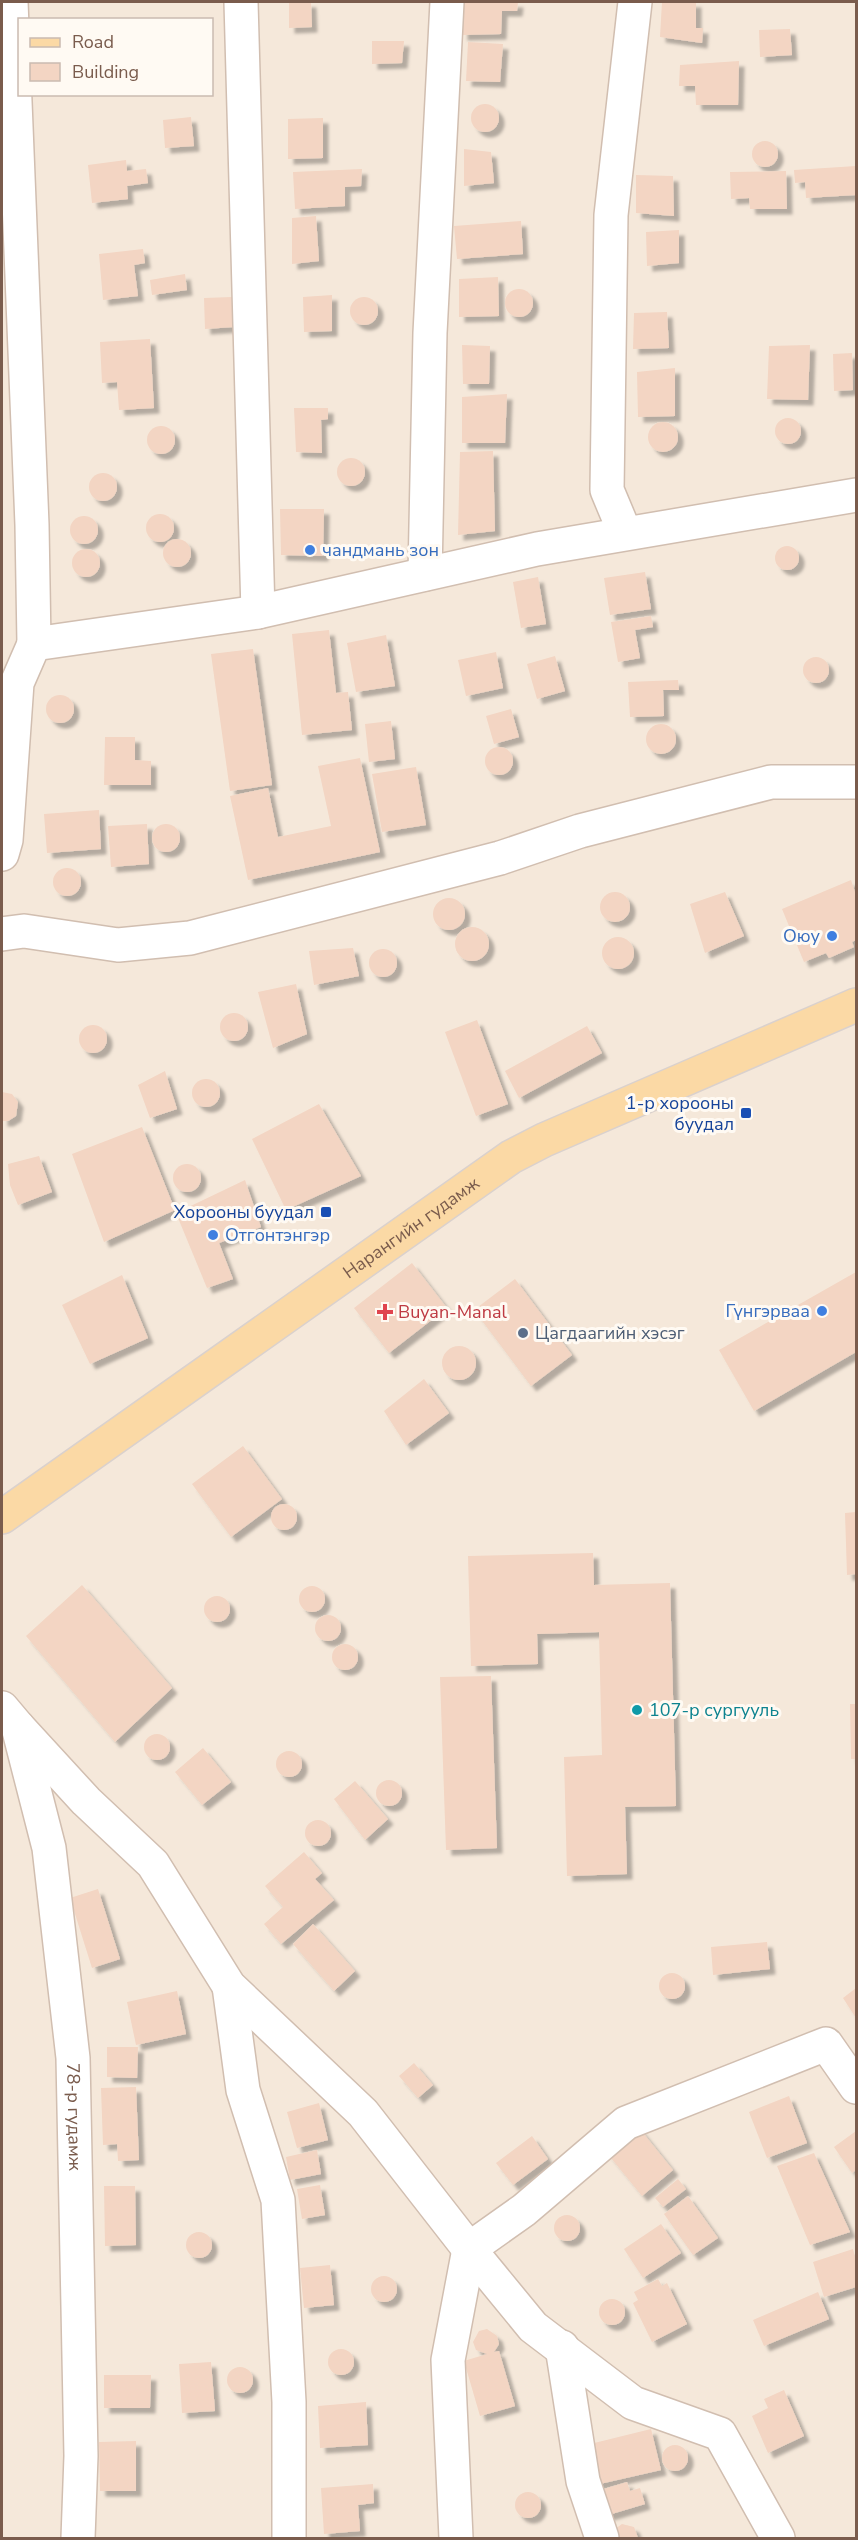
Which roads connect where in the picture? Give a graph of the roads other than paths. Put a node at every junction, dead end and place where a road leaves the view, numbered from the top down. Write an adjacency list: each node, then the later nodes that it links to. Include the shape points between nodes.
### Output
1 (11, 2): 9 (street)
2 (241, 2): 8 (street)
3 (447, 2): 7 (street, via 430,333)
4 (635, 2): 6 (street, via 611,215 607,490)
5 (856, 495): 6 (street)
6 (625, 533): 7 (street)
7 (425, 574): 8 (street)
8 (258, 612): 9 (street)
9 (34, 644): 11 (street, via 17,682)
10 (856, 782): 12 (street, via 771,782 580,831 500,858 190,938 118,945 24,931)
11 (2, 854)
12 (2, 934)
13 (856, 1005): 14 (main road, Нарангийн гудамж, via 511,1157)
14 (2, 1517)
15 (10, 1718): 16 (street, via 86,1801 153,1864); 20 (street, 78-р гудамж, via 49,1848 73,2058 81,2456)
16 (229, 1986): 18 (street, via 363,2113); 21 (street, via 243,2090 278,2200 289,2402)
17 (856, 2087): 18 (street, via 826,2044 626,2123 524,2210)
18 (469, 2249): 19 (street, via 533,2327); 22 (street, via 448,2360)
19 (562, 2347): 23 (street, via 583,2481); 24 (street, via 633,2403 720,2434)
20 (78, 2538)
21 (289, 2538)
22 (456, 2538)
23 (602, 2538)
24 (778, 2538)

